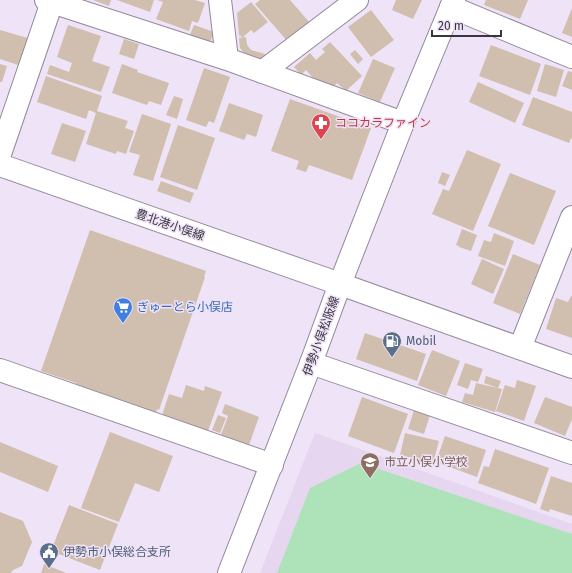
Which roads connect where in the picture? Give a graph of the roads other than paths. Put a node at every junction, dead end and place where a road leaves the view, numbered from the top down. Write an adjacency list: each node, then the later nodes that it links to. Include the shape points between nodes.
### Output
1 (220, 0): 6 (street)
2 (357, 0): 7 (street)
3 (49, 1): 6 (street); 9 (street)
4 (452, 4): 5 (street); 8 (street)
5 (572, 57)
6 (227, 59): 7 (street)
7 (262, 72): 8 (street)
8 (403, 123): 12 (street)
9 (0, 154)
10 (0, 165): 12 (street, 豊北港小俣線)
11 (572, 217): 13 (street)
12 (340, 284): 13 (street, 伊勢小俣松阪線); 14 (street, 伊勢小俣松阪線)
13 (520, 348): 15 (street, 伊勢小俣松阪線)
14 (312, 363): 17 (street); 18 (street, 伊勢小俣松阪線)
15 (572, 367)
16 (0, 370): 18 (street)
17 (572, 453)
18 (272, 465): 19 (street, 伊勢小俣松阪線)
19 (230, 573)

